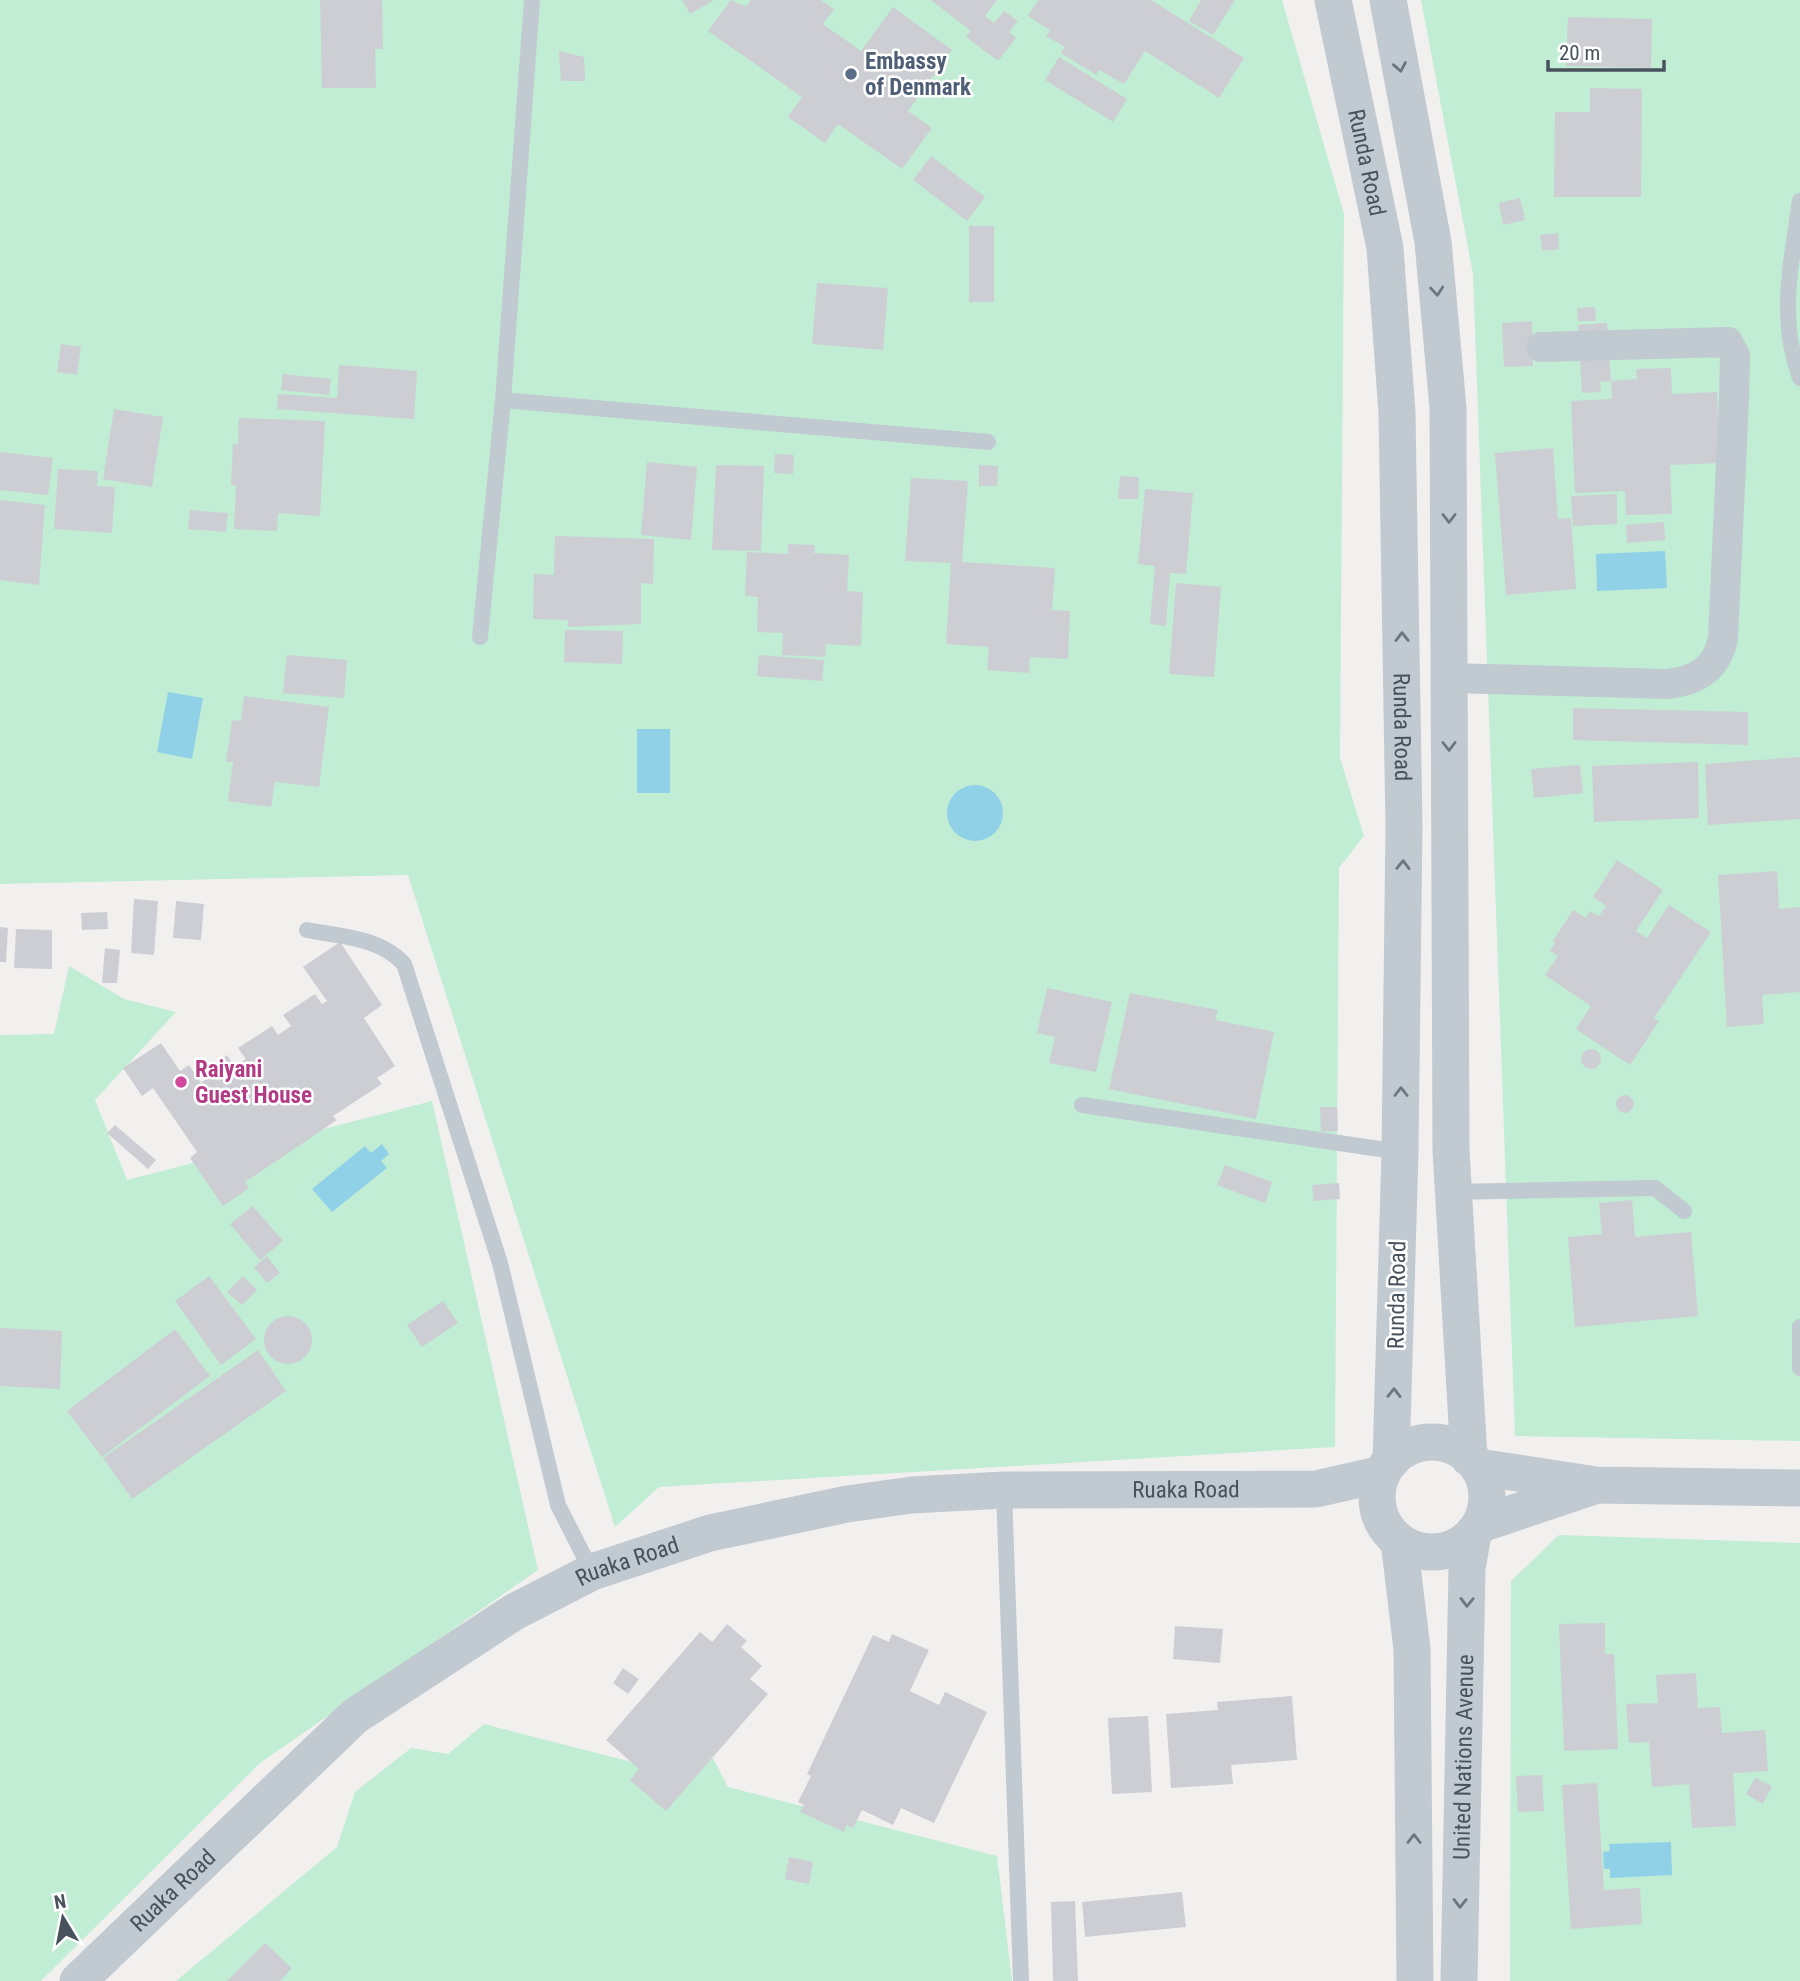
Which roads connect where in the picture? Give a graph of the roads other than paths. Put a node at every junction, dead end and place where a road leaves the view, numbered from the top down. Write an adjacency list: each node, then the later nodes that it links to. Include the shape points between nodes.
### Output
1 (532, 0): 7 (lane)
2 (1333, 0): 13 (street, Runda Road, one-way to 2, via 1404,826 1397,413 1385,248)
3 (1388, 0): 10 (street, Runda Road, one-way to 10, via 1433,242 1447,394)
4 (1800, 201): 6 (lane, via 1786,296 1789,348)
5 (1541, 347): 10 (street, via 1728,342 1734,356 1734,400 1719,657 1689,682 1667,684)
6 (1800, 378)
7 (503, 400): 8 (lane); 9 (lane)
8 (988, 442)
9 (480, 637)
10 (1449, 678): 14 (street, Runda Road, one-way to 14)
11 (307, 930): 26 (lane, via 377,943 404,964 500,1263 558,1505)
12 (1082, 1105): 13 (lane)
13 (1401, 1152): 19 (street, Runda Road, one-way to 13)
14 (1452, 1192): 15 (lane, via 1655,1188); 18 (street, Runda Road)
15 (1684, 1210)
16 (1800, 1327): 17 (lane)
17 (1800, 1368)
18 (1474, 1462): 19 (street, via 1452,1446 1435,1443 1403,1449); 20 (street); 24 (street, via 1486,1482 1488,1499)
19 (1387, 1468): 22 (street, Ruaka Road); 25 (street, via 1377,1490 1378,1506)
20 (1596, 1485): 21 (street); 24 (street)
21 (1800, 1488)
22 (1316, 1489): 23 (street, Ruaka Road); 25 (street, Ruaka Road)
23 (1004, 1490): 26 (street, Ruaka Road, via 847,1504 710,1533); 28 (lane)
24 (1477, 1529): 25 (street, via 1452,1549 1428,1553); 30 (street, United Nations Avenue, one-way to 30, via 1467,1568)
25 (1391, 1532): 29 (street, United Nations Avenue, one-way to 25, via 1412,1649)
26 (592, 1572): 27 (street, Ruaka Road, via 514,1612 355,1716)
27 (92, 1976)
28 (1021, 1981)
29 (1415, 1981)
30 (1459, 1981)

